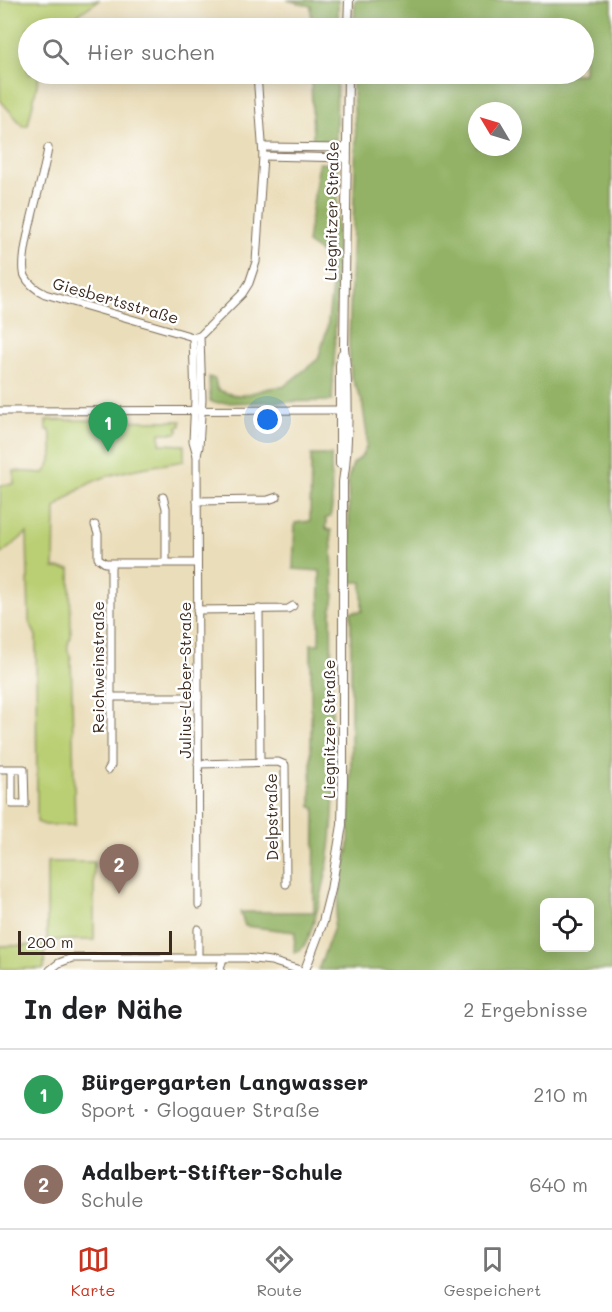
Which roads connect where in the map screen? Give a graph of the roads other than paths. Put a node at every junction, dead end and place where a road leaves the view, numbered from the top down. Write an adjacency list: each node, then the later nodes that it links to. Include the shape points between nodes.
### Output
1 (349, 0): 2 (main road)
2 (348, 18)
3 (258, 84): 5 (street)
4 (348, 84): 7 (main road, Liegnitzer Straße)
5 (263, 147): 7 (street); 8 (street)
6 (48, 148): 9 (street, Giesbertsstraße, via 23,256 28,281 45,294)
7 (347, 153): 8 (street); 11 (main road, Liegnitzer Straße, via 344,348 340,365)
8 (263, 156): 9 (street, via 254,270 242,294)
9 (197, 336): 10 (street, Julius-Leber-Straße)
10 (197, 410): 11 (street); 12 (street); 15 (street, Julius-Leber-Straße, via 193,441 197,455)
11 (343, 410): 38 (main road, Liegnitzer Straße, via 342,825 332,890)
12 (0, 411)
13 (163, 497): 17 (street)
14 (277, 497): 15 (street)
15 (197, 501): 18 (street, Julius-Leber-Straße)
16 (95, 525): 19 (street, via 98,558)
17 (166, 562): 18 (street); 19 (street)
18 (197, 563): 22 (street, Julius-Leber-Straße)
19 (111, 564): 23 (street, Reichweinstraße)
20 (293, 606): 21 (street)
21 (259, 609): 22 (street); 25 (street)
22 (197, 610): 24 (street, Julius-Leber-Straße)
23 (111, 697): 24 (street); 29 (street, Reichweinstraße)
24 (198, 697): 26 (street, Julius-Leber-Straße)
25 (260, 762): 26 (street, Delpstraße); 30 (street, Delpstraße, via 279,762 286,769)
26 (198, 764): 31 (street, Julius-Leber-Straße)
27 (0, 769): 28 (street)
28 (12, 769): 28 (street, via 24,769 24,804 12,804)
29 (108, 770)
30 (286, 884)
31 (199, 905)
32 (198, 929): 33 (street)
33 (198, 957): 34 (street); 35 (street, via 72,958)
34 (223, 958): 36 (street); 37 (street, via 259,959)
35 (50, 970)
36 (220, 970)
37 (300, 970)
38 (305, 970)

